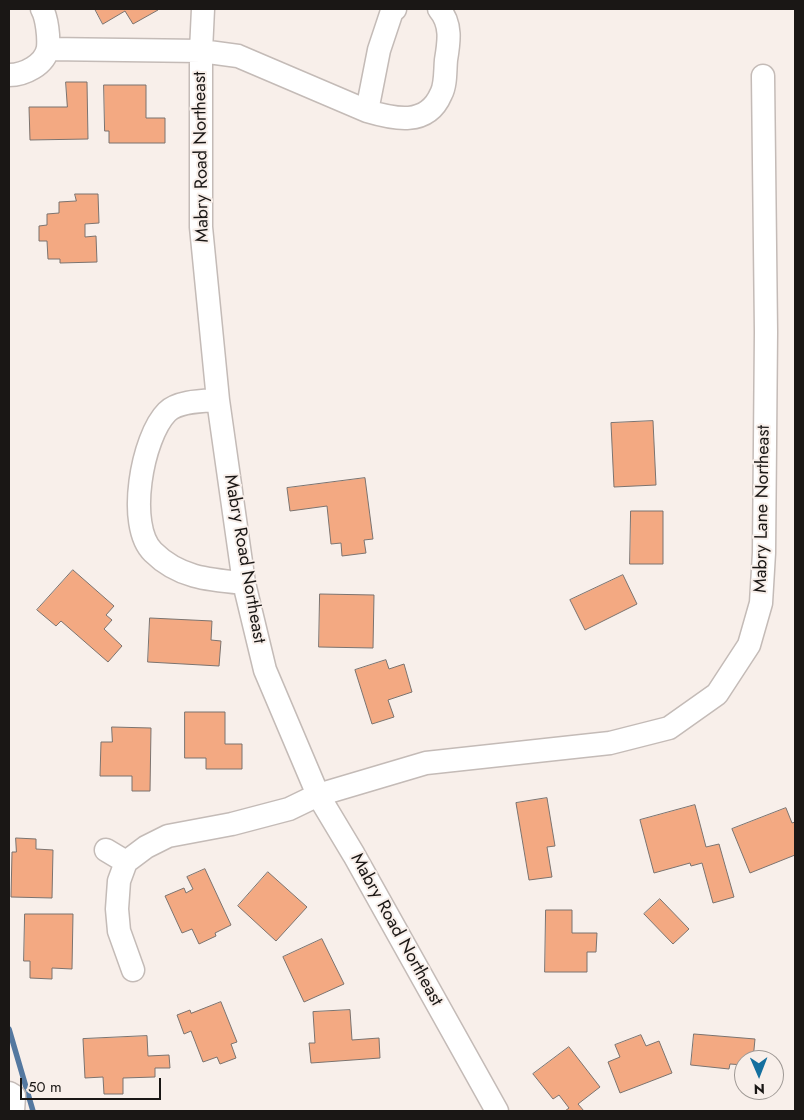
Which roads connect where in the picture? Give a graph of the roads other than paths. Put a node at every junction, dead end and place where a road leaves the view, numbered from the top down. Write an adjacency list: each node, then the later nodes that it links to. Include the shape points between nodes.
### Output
1 (42, 9): 5 (street)
2 (203, 9): 6 (street, Mabry Road Northeast)
3 (395, 9): 9 (street, via 379,50)
4 (439, 9): 9 (street, via 450,33 442,93 432,109 412,119 392,118)
5 (48, 49): 6 (street); 7 (street, via 32,68 19,75)
6 (201, 51): 9 (street, via 238,56); 10 (street, Mabry Road Northeast, via 201,227)
7 (9, 75)
8 (763, 76): 12 (street, Mabry Lane Northeast, via 764,553 761,603 749,645 717,694 669,728 610,742 426,763)
9 (367, 111)
10 (218, 400): 11 (street, Mabry Road Northeast); 11 (street, via 189,402 168,412 155,430 146,454 138,513 142,537 152,552 181,572 205,579)
11 (244, 582): 12 (street, Mabry Road Northeast, via 265,670)
12 (318, 795): 14 (street, Mabry Lane Northeast, via 290,809 168,836); 18 (street, Mabry Road Northeast)
13 (106, 850): 14 (street)
14 (126, 862): 15 (street, via 119,881 116,909 119,931)
15 (133, 970)
16 (9, 1093): 17 (street, via 14,1096)
17 (13, 1111)
18 (497, 1111)

